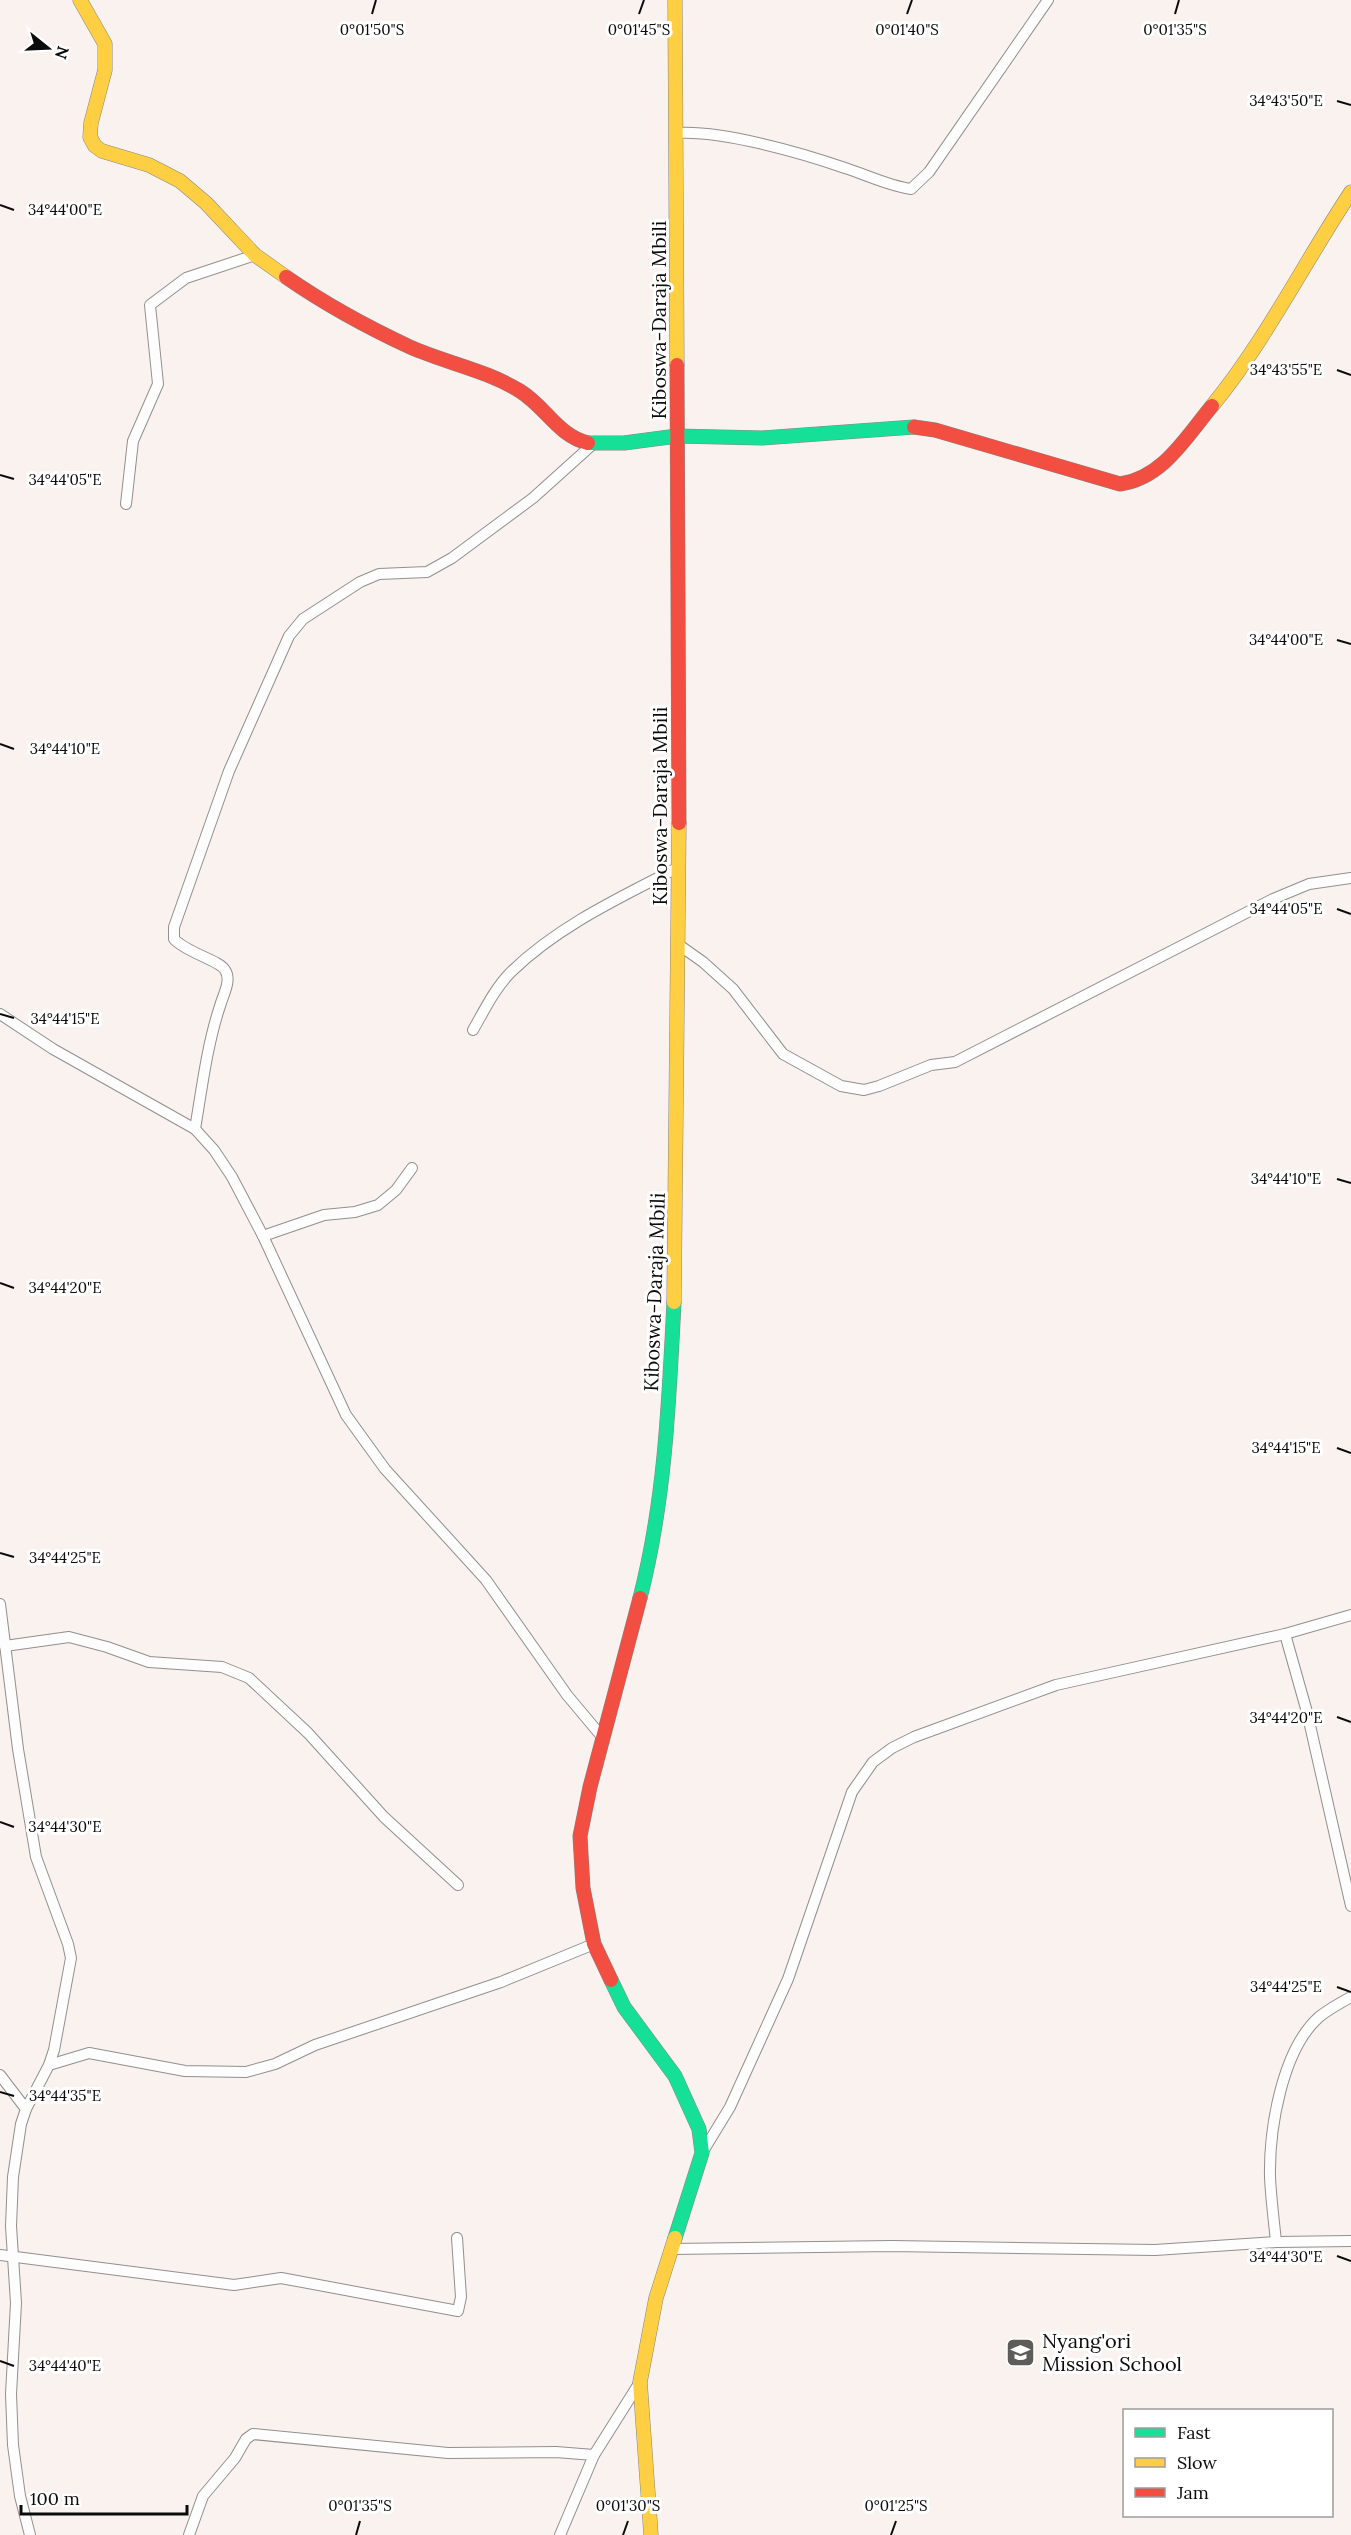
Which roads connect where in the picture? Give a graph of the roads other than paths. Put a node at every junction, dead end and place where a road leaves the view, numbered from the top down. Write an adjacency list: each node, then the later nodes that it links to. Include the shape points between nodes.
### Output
1 (80, 0): 6 (main road, via 105,44 105,70 91,123 90,136 95,146 180,181)
2 (675, 0): 4 (main road, Kiboswa-Daraja Mbili)
3 (1048, 0): 4 (street, via 929,172 912,189 822,160 718,136)
4 (677, 134): 7 (main road, Kiboswa-Daraja Mbili)
5 (1351, 192): 7 (main road, via 1242,369 1162,467 1135,482 1120,484 935,430 907,426 762,438)
6 (255, 255): 8 (main road, via 316,298 369,327 522,392 568,435); 9 (street, via 186,278 150,305 158,384 133,441)
7 (677, 436): 8 (main road); 10 (main road, Kiboswa-Daraja Mbili)
8 (593, 444): 15 (street, via 533,498 452,558 427,572 379,574 360,582 303,620 289,636 229,771 174,927 174,939 181,947 224,967 227,974)
9 (126, 504)
10 (679, 867): 12 (main road, Kiboswa-Daraja Mbili); 14 (street, via 600,908 544,945 509,974)
11 (1351, 878): 12 (street, via 1308,885 1273,899 955,1062 931,1065 864,1090 841,1086 787,1057 733,989)
12 (679, 945): 22 (main road, Kiboswa-Daraja Mbili, via 676,1249 668,1423 648,1567)
13 (0, 1014): 15 (street, via 53,1049)
14 (473, 1030)
15 (195, 1129): 17 (street, via 232,1177)
16 (412, 1168): 17 (street, via 396,1190 378,1205 324,1215)
17 (262, 1236): 22 (street, via 352,1423 385,1469 486,1580 567,1695)
18 (0, 1604): 21 (street)
19 (1351, 1615): 20 (street)
20 (1285, 1634): 24 (street); 30 (street, via 1056,1685 914,1737 873,1762 852,1792 788,1979 730,2107)
21 (5, 1646): 23 (street, via 69,1637 148,1662 222,1667 249,1678 308,1733 384,1817); 27 (street, via 36,1857 70,1958)
22 (603, 1738): 25 (main road, Kiboswa-Daraja Mbili, via 580,1836 583,1888)
23 (458, 1885)
24 (1351, 1906)
25 (594, 1944): 27 (street, via 501,1982 315,2044 275,2064 246,2072 185,2071 89,2054); 30 (main road, Kiboswa-Daraja Mbili, via 624,2007 675,2076 699,2129)
26 (1351, 1997): 33 (street, via 1319,2017 1299,2045 1283,2081 1270,2176)
27 (49, 2065): 29 (street)
28 (0, 2075): 29 (street)
29 (26, 2109): 36 (street, via 13,2177)
30 (702, 2153): 34 (main road, Kiboswa-Daraja Mbili)
31 (457, 2238): 36 (street, via 461,2297 458,2311 281,2278 234,2285)
32 (1351, 2241): 33 (street)
33 (1276, 2242): 34 (street, via 1155,2250 892,2246)
34 (672, 2249): 37 (main road, Kiboswa-Daraja Mbili, via 656,2298)
35 (0, 2255): 36 (street)
36 (14, 2258): 39 (street, via 13,2445)
37 (639, 2382): 38 (street); 42 (main road, Kiboswa-Daraja Mbili)
38 (594, 2455): 40 (street, via 448,2453 254,2434 246,2439 203,2496); 41 (street)
39 (30, 2535)
40 (189, 2535)
41 (560, 2535)
42 (651, 2535)

